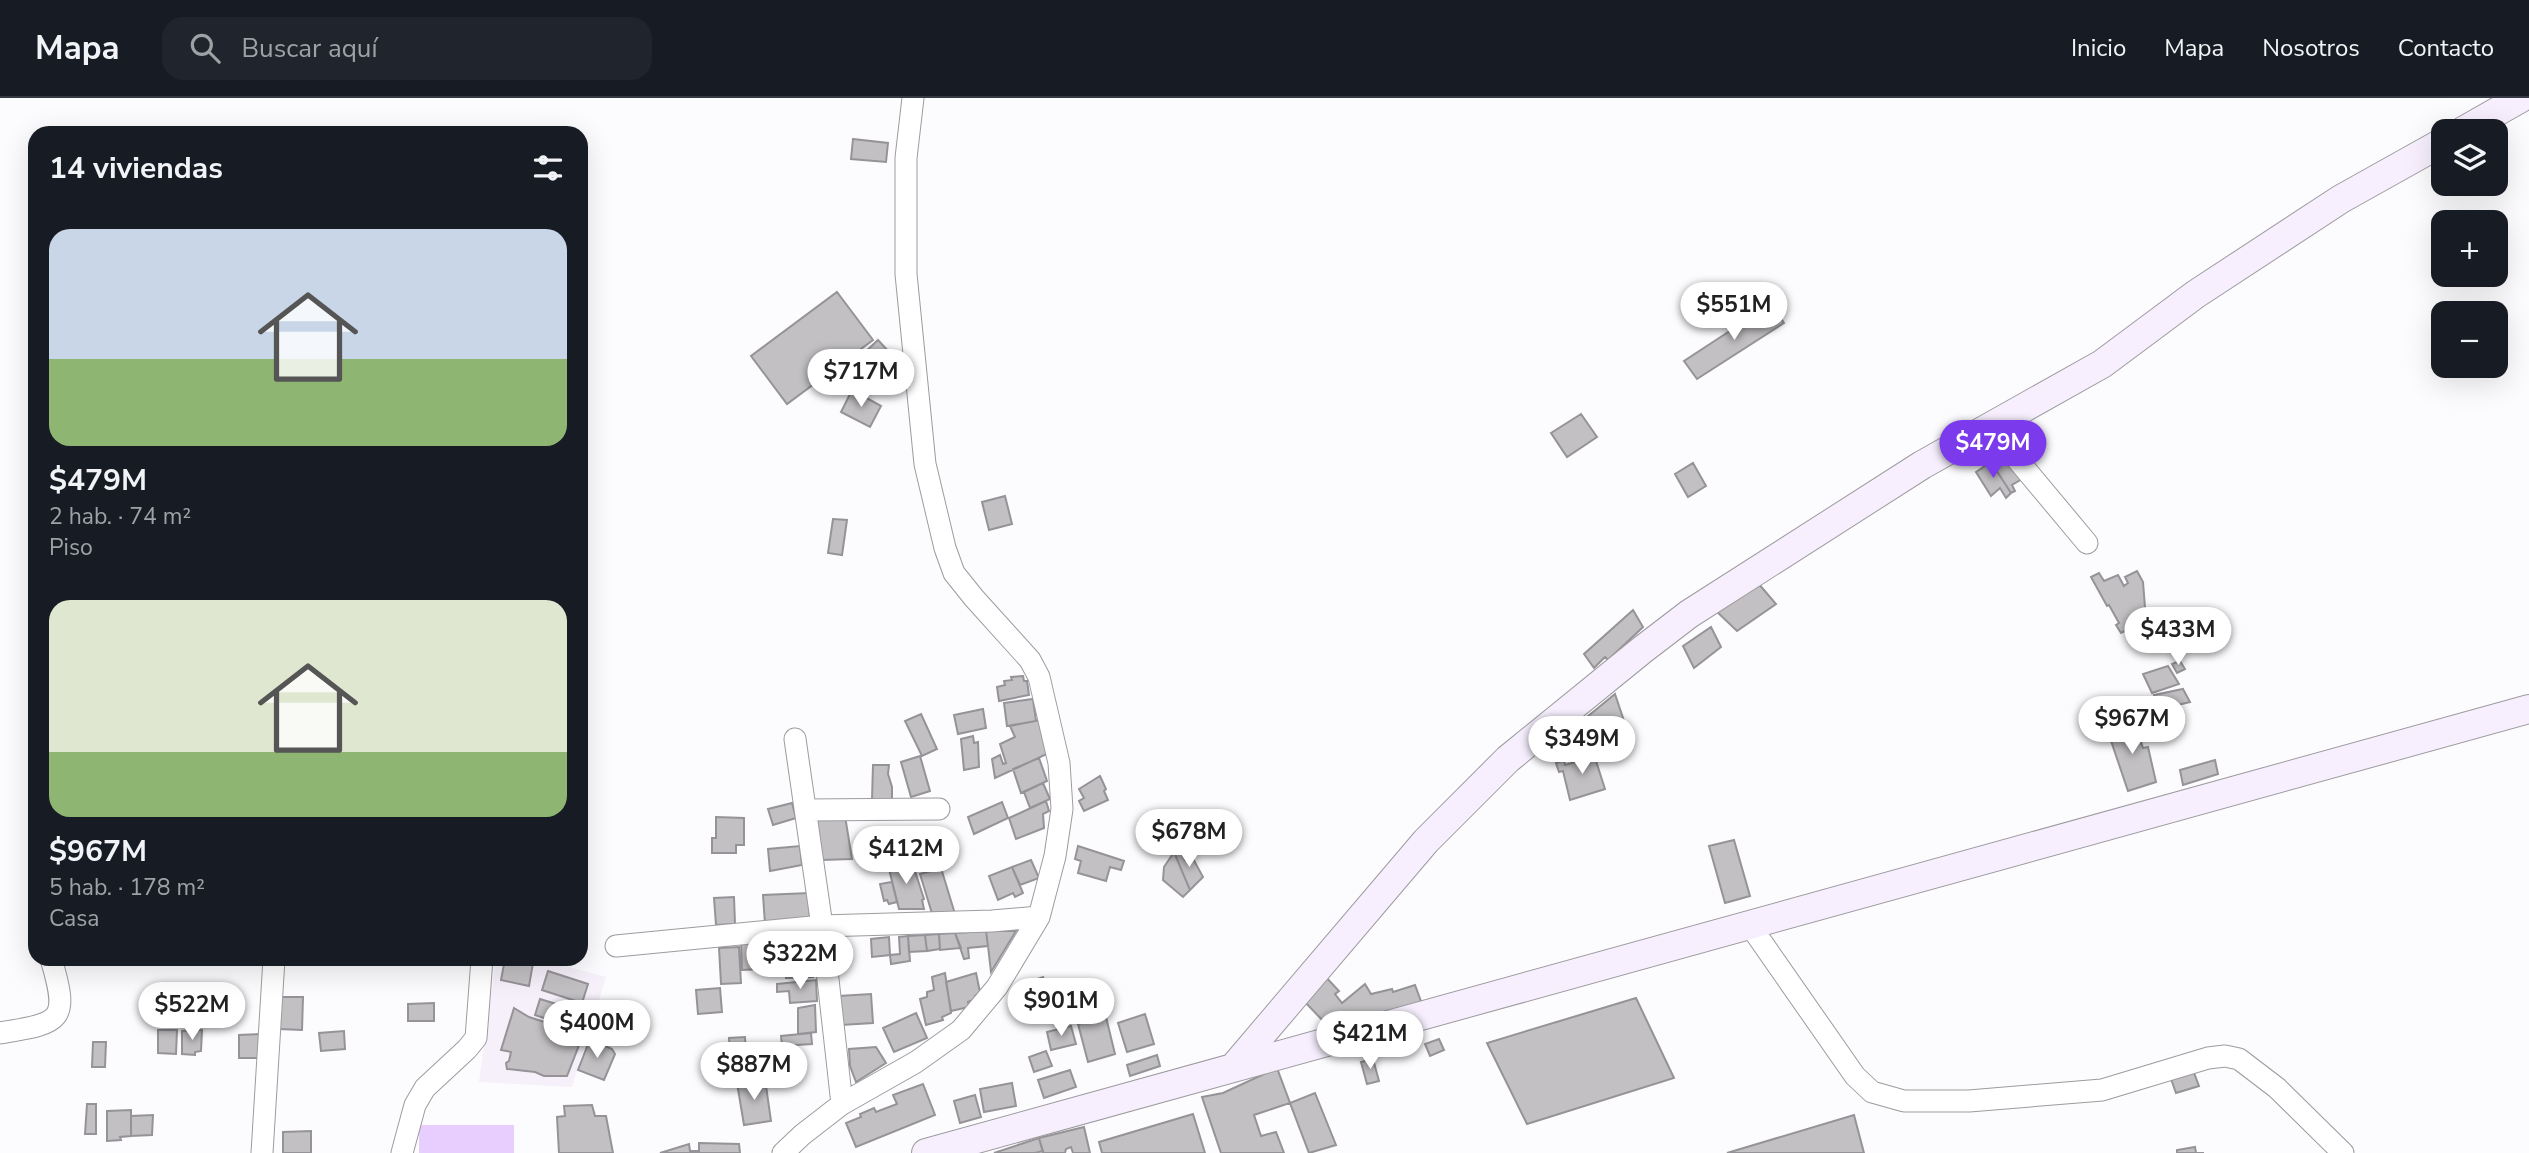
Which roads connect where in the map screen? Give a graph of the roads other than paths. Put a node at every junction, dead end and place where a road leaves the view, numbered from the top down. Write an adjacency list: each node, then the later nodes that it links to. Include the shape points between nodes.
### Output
1 (913, 98): 11 (street, via 906,158 906,274 925,464 954,573 1030,660 1039,677 1059,762 1062,809)
2 (2521, 98): 3 (street)
3 (2484, 119)
4 (2431, 149): 5 (street, via 2341,199 2196,294 2102,364)
5 (1991, 428): 6 (street); 19 (street, via 1922,466 1689,614 1508,759 1426,841)
6 (2087, 543)
7 (2529, 709): 12 (street)
8 (795, 739): 10 (street)
9 (939, 809): 10 (street)
10 (805, 810): 13 (street)
11 (1039, 918): 13 (street); 20 (street, via 997,987 961,1030)
12 (1749, 924): 19 (street); 27 (street, via 1872,1092 1904,1101 2071,1094 2102,1090 2225,1056 2239,1059 2277,1088)
13 (822, 926): 14 (street); 20 (street)
14 (616, 946)
15 (53, 966): 18 (street, via 61,999 57,1016 41,1026)
16 (274, 966): 23 (street)
17 (481, 966): 24 (street, via 476,1038 425,1088 415,1105)
18 (0, 1033)
19 (1233, 1068): 22 (street)
20 (842, 1104): 21 (street)
21 (806, 1144): 25 (street)
22 (984, 1145): 26 (street)
23 (262, 1153)
24 (402, 1153)
25 (783, 1153)
26 (926, 1153)
27 (2343, 1153)

